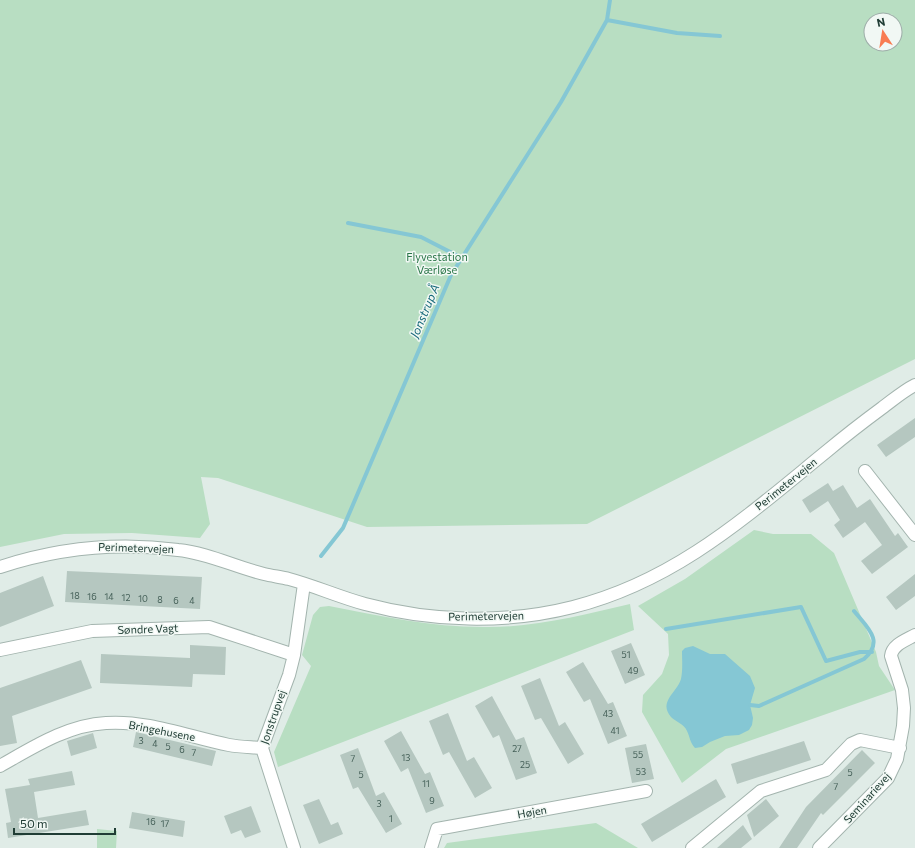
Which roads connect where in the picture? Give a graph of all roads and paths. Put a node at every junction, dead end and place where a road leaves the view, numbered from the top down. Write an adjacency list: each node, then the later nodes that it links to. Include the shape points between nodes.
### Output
1 (915, 385): 5 (street, Perimetervejen, via 847,434 728,531 682,562 614,594 574,607 526,616 473,618 420,616 365,604)
2 (865, 471): 3 (street)
3 (915, 535)
4 (0, 567): 5 (street, Perimetervejen, via 58,552 95,547 135,546 180,550 212,557)
5 (304, 584): 8 (street, Jonstrupvej)
6 (915, 635): 10 (street, Seminarievej, via 891,651 902,690 904,708)
7 (0, 650): 8 (street, Søndre Vagt, via 92,631 209,627)
8 (294, 655): 9 (street, Jonstrupvej)
9 (262, 748): 11 (street, Bringehusene, via 230,745 137,724 106,723 77,728 46,741); 13 (street, Jonstrupvej)
10 (900, 748): 15 (street, via 860,740 851,744 826,770 761,791); 16 (street, Seminarievej, via 898,759 888,778)
11 (0, 766)
12 (646, 791): 14 (street, Højen, via 437,829)
13 (294, 848)
14 (432, 848)
15 (692, 848)
16 (819, 848)

